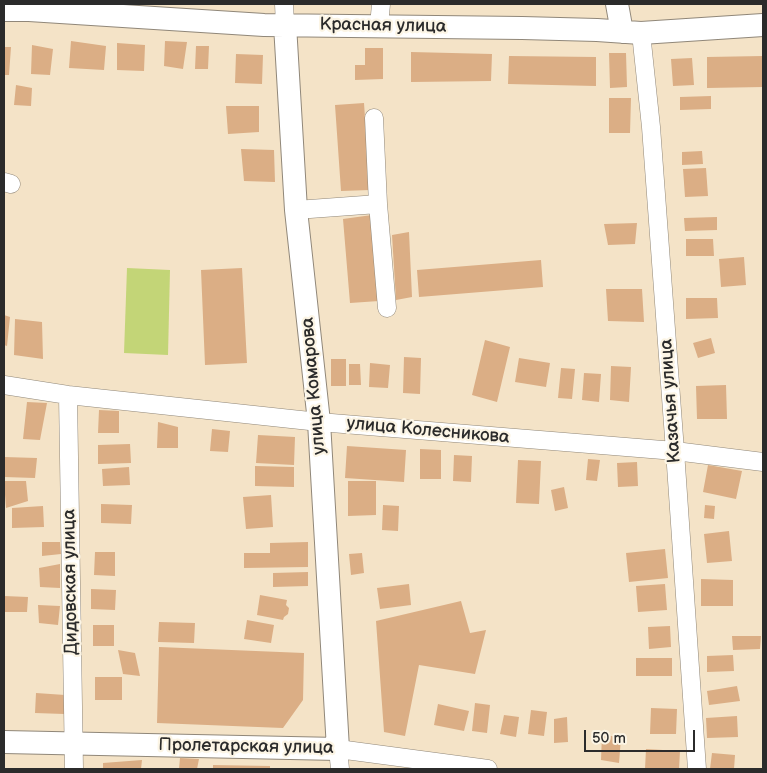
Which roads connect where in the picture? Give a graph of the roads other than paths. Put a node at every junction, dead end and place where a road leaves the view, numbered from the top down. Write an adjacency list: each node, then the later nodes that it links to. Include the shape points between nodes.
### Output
1 (380, 4): 6 (street)
2 (618, 4): 7 (main road, Казачья улица)
3 (4, 10): 4 (main road, Красная улица, via 264,25)
4 (285, 14): 6 (main road, Красная улица); 10 (main road, улица Комарова)
5 (763, 25): 7 (main road, Красная улица)
6 (379, 26): 7 (main road, Красная улица)
7 (632, 32): 15 (street, Казачья улица, via 651,127)
8 (374, 118): 9 (street)
9 (378, 204): 10 (street); 11 (street)
10 (296, 210): 14 (main road, улица Комарова)
11 (387, 308)
12 (4, 385): 13 (street, улица Колесникова)
13 (68, 395): 14 (street, улица Колесникова); 18 (street, Дидовская улица)
14 (320, 422): 15 (street, улица Колесникова); 19 (main road, улица Комарова)
15 (675, 451): 16 (street, улица Колесникова); 22 (street, Казачья улица)
16 (763, 462)
17 (4, 742): 18 (main road, Пролетарская улица)
18 (74, 743): 19 (main road, Пролетарская улица); 20 (street, Дидовская улица)
19 (339, 759): 21 (street, Пролетарская улица)
20 (74, 769)
21 (488, 769)
22 (697, 769)

